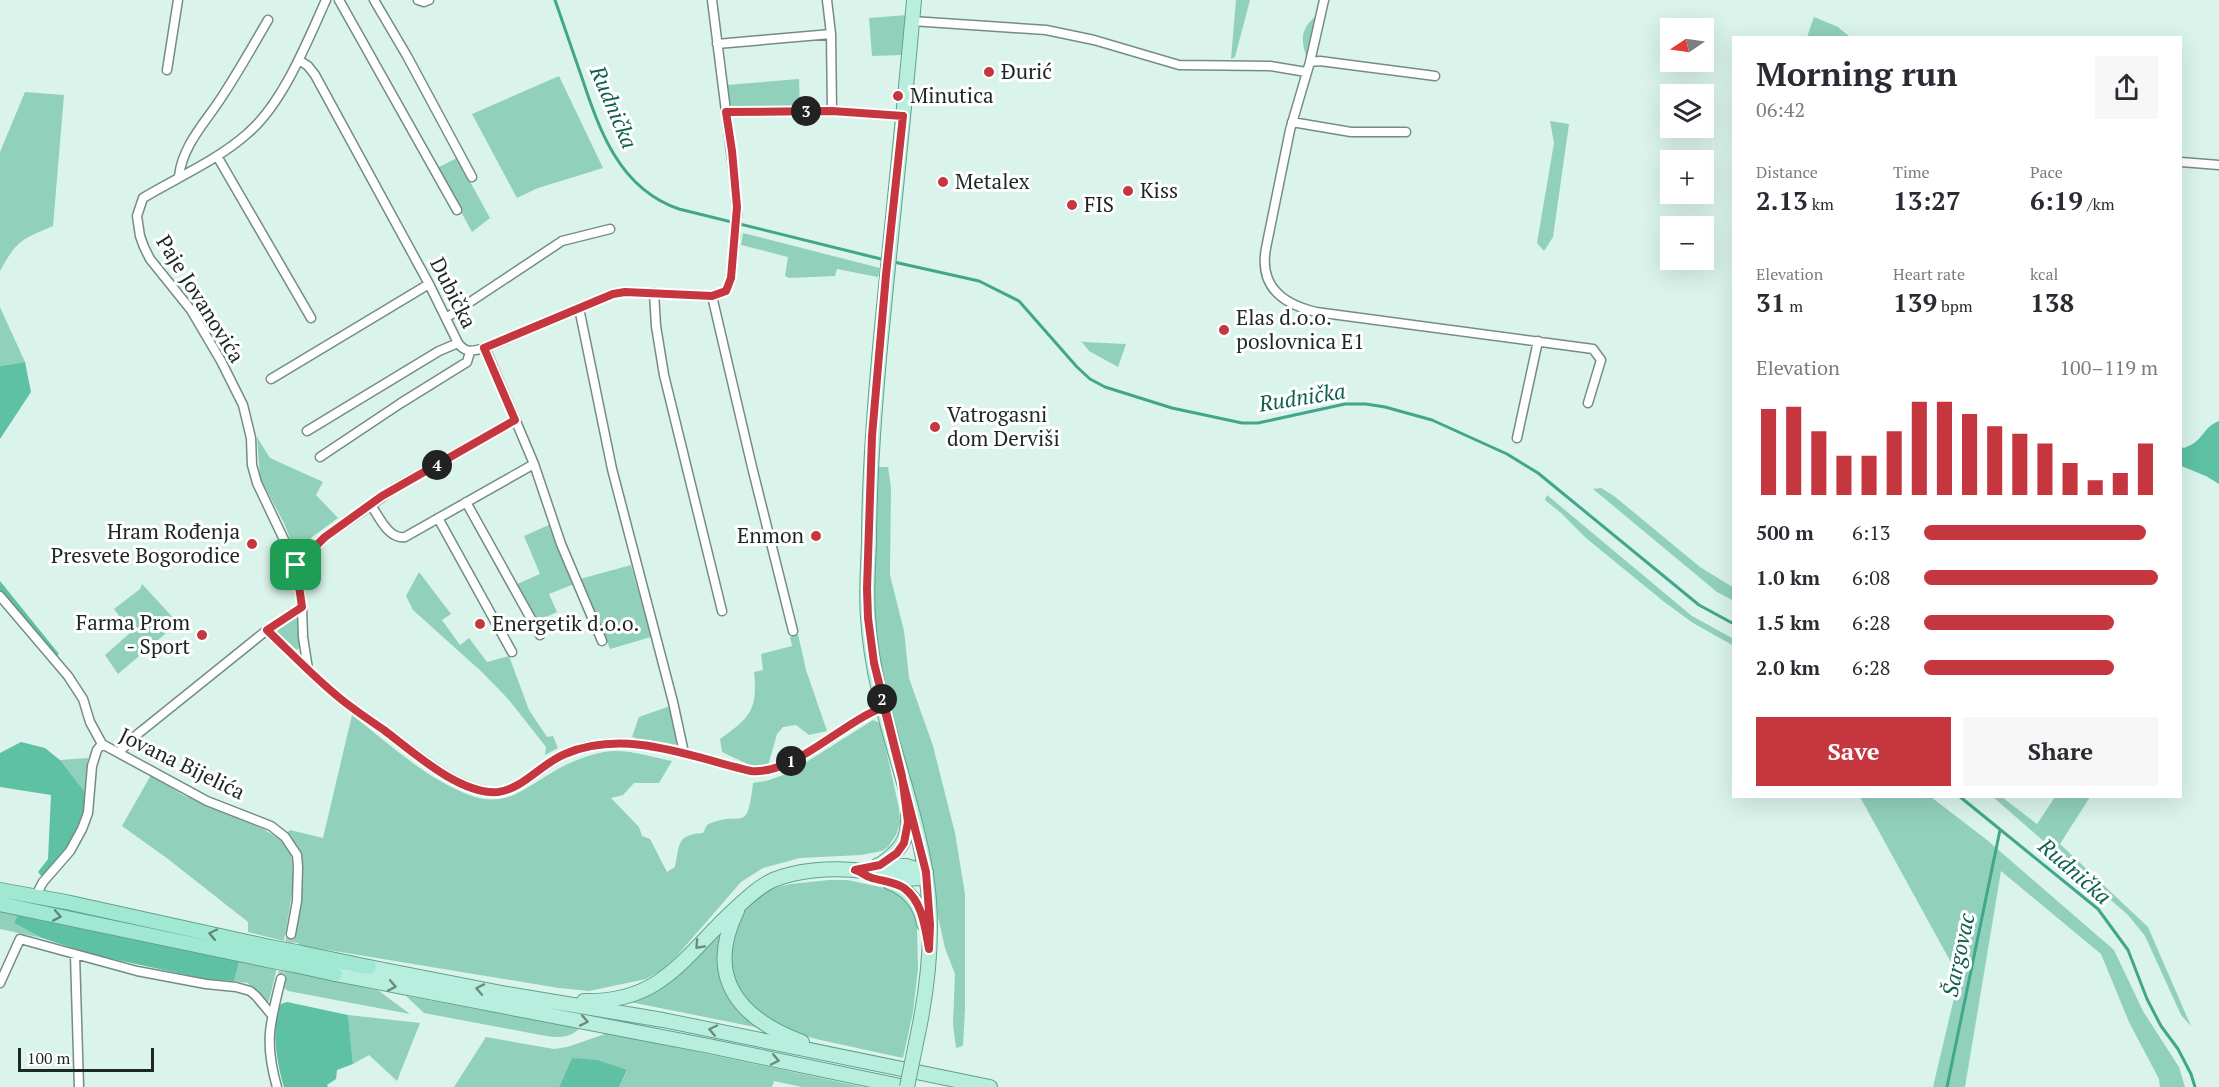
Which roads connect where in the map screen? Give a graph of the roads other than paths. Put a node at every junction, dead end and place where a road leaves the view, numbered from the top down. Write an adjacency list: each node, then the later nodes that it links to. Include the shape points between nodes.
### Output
1 (178, 0): 17 (street)
2 (326, 0): 15 (street, Paje Jovanovića)
3 (339, 0): 30 (street)
4 (374, 0): 29 (street)
5 (418, 0): 6 (street)
6 (429, 0)
7 (712, 0): 14 (street)
8 (827, 0): 13 (street)
9 (914, 0): 12 (main road)
10 (1324, 0): 16 (street)
11 (268, 20): 28 (street, via 190,143)
12 (912, 21): 18 (street, via 1046,30 1179,65 1270,66); 22 (main road)
13 (831, 34): 14 (street); 20 (street)
14 (717, 44): 21 (street)
15 (299, 60): 25 (street, Paje Jovanovića, via 262,119); 32 (street, Dubička, via 315,75)
16 (1310, 62): 18 (street); 19 (street)
17 (167, 70)
18 (1305, 72): 23 (street)
19 (1435, 76)
20 (832, 111): 21 (street); 22 (street)
21 (726, 112): 34 (street, via 737,214 729,285 723,293)
22 (903, 116): 62 (main road, via 871,448 867,589 871,646)
23 (1292, 122): 24 (street, via 1350,132); 38 (street, via 1264,259 1266,275 1280,297 1298,308 1316,312)
24 (1406, 132)
25 (217, 156): 28 (street, Paje Jovanovića); 36 (street)
26 (2182, 162): 27 (street)
27 (2219, 165)
28 (179, 176): 52 (street, Paje Jovanovića, via 139,203 140,236 150,259 191,310 243,405 257,483)
29 (472, 177)
30 (457, 210)
31 (610, 229): 37 (street, via 562,241)
32 (429, 284): 37 (street, Dubička); 42 (street)
33 (654, 293): 34 (street, Dubička); 35 (street, Dubička, via 613,294); 55 (street, via 664,375)
34 (712, 296): 57 (street)
35 (579, 308): 40 (street, Dubička); 65 (street, via 612,469)
36 (311, 318)
37 (446, 318): 39 (street, Dubička)
38 (1538, 340): 43 (street, via 1584,346 1599,355); 46 (street)
39 (458, 343): 41 (street, Dubička); 45 (street)
40 (484, 348): 41 (street, Dubička); 44 (street)
41 (470, 352): 47 (street, via 466,362)
42 (271, 380)
43 (1588, 403)
44 (515, 420): 48 (street); 50 (street)
45 (307, 431)
46 (1517, 438)
47 (320, 457)
48 (534, 464): 49 (street); 59 (street, via 561,544)
49 (466, 502): 51 (street); 58 (street)
50 (371, 505): 51 (street, via 392,534 401,538); 52 (street, via 325,537)
51 (438, 518): 60 (street)
52 (296, 565): 54 (street, Paje Jovanovića)
53 (0, 596): 63 (street, Jovana Bijelića, via 68,676 83,699)
54 (302, 607): 56 (street); 61 (street, Paje Jovanovića)
55 (722, 611)
56 (267, 630): 61 (street); 64 (street)
57 (793, 631)
58 (540, 635)
59 (602, 640)
60 (512, 652)
61 (308, 669): 65 (street, via 337,696 436,769 472,788 500,792 556,758 598,744 647,745)
62 (884, 707): 65 (street, via 774,770 751,771); 66 (main road)
63 (102, 744): 64 (street, Jovana Bijelića); 71 (street, via 92,766 88,813 82,828 70,851)
64 (119, 752): 74 (street, Jovana Bijelića, via 207,801 271,826 285,837 297,855 298,867)
65 (684, 753)
66 (902, 776): 67 (main road, via 908,822 904,843); 69 (main road)
67 (880, 865): 68 (main road); 69 (main road, via 906,866)
68 (859, 871): 69 (main road, via 907,880); 73 (main road, via 791,874 772,880); 75 (main road, via 869,878 904,888 915,900)
69 (926, 875): 75 (main road)
70 (0, 890): 71 (highway)
71 (35, 897): 76 (highway, one-way to 71)
72 (0, 904): 76 (highway, one-way to 76)
73 (740, 904): 83 (main road, one-way to 83, via 681,965 646,989 590,1001); 85 (main road, via 727,934 723,959 729,983 740,1002 771,1029)
74 (291, 934)
75 (929, 949): 88 (main road, bridge, via 926,990)
76 (268, 953): 78 (highway, bridge)
77 (75, 955): 82 (street, via 21,939); 84 (street, via 155,975 250,991); 86 (street)
78 (295, 958): 79 (highway); 80 (highway)
79 (369, 967): 83 (main road, one-way to 79)
80 (335, 974): 88 (main road, one-way to 88)
81 (280, 979): 84 (street)
82 (0, 982)
83 (507, 994): 85 (main road, one-way to 83, via 663,1020)
84 (271, 1014): 87 (street, via 269,1049)
85 (873, 1063): 89 (main road)
86 (79, 1087)
87 (277, 1087)
88 (906, 1087)
89 (990, 1087)

